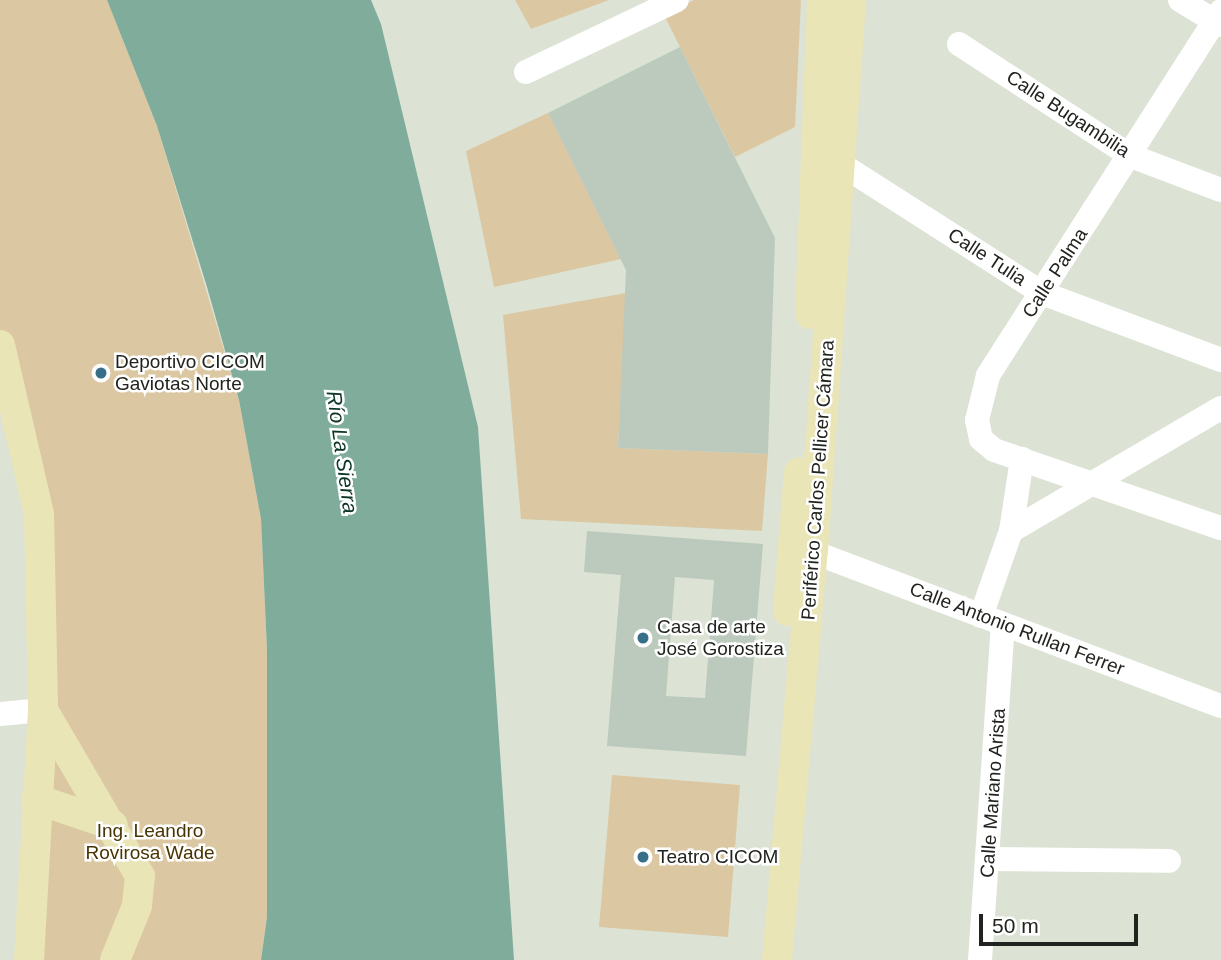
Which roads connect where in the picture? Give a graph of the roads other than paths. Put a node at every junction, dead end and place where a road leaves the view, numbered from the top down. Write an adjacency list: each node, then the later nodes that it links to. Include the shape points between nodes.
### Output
1 (677, 0): 7 (street)
2 (822, 0): 8 (main road, Periférico Carlos Pellicer Cámara)
3 (851, 0): 10 (main road, Periférico Carlos Pellicer Cámara)
4 (1180, 0): 5 (street)
5 (1219, 19): 9 (street, Calle Palma)
6 (959, 44): 9 (street, Calle Bugambilia)
7 (526, 72)
8 (816, 148): 10 (street, Calle Tulia); 20 (main road, Periférico Carlos Pellicer Cámara)
9 (1131, 156): 11 (street, Calle Bugambilia); 12 (street, Calle Palma)
10 (841, 164): 12 (street, Calle Tulia); 20 (main road, Periférico Carlos Pellicer Cámara)
11 (1221, 190)
12 (1042, 293): 14 (street, Calle Tulia); 16 (street, Calle Palma, via 988,376 977,406 984,443)
13 (0, 345): 23 (main road, via 39,514)
14 (1221, 360)
15 (1221, 408): 17 (street)
16 (1022, 459): 17 (street, Calle Palma); 19 (street, Calle Mariano Arista)
17 (1093, 481): 18 (street, Calle Palma); 19 (street)
18 (1221, 528)
19 (1011, 531): 21 (street, Calle Mariano Arista)
20 (803, 548): 21 (street, Calle Antonio Rullan Ferrer); 31 (main road, Periférico Carlos Pellicer Cámara); 32 (main road, Periférico Carlos Pellicer Cámara)
21 (992, 621): 22 (street, Calle Antonio Rullan Ferrer); 27 (street, Calle Mariano Arista)
22 (1221, 706)
23 (43, 709): 24 (street); 25 (main road); 26 (main road)
24 (0, 714)
25 (36, 799): 26 (main road); 29 (main road)
26 (113, 825): 30 (main road, via 140,876 137,906)
27 (990, 859): 28 (street); 33 (street, Calle Mariano Arista)
28 (1169, 861)
29 (29, 960)
30 (115, 960)
31 (761, 960)
32 (777, 960)
33 (980, 960)

